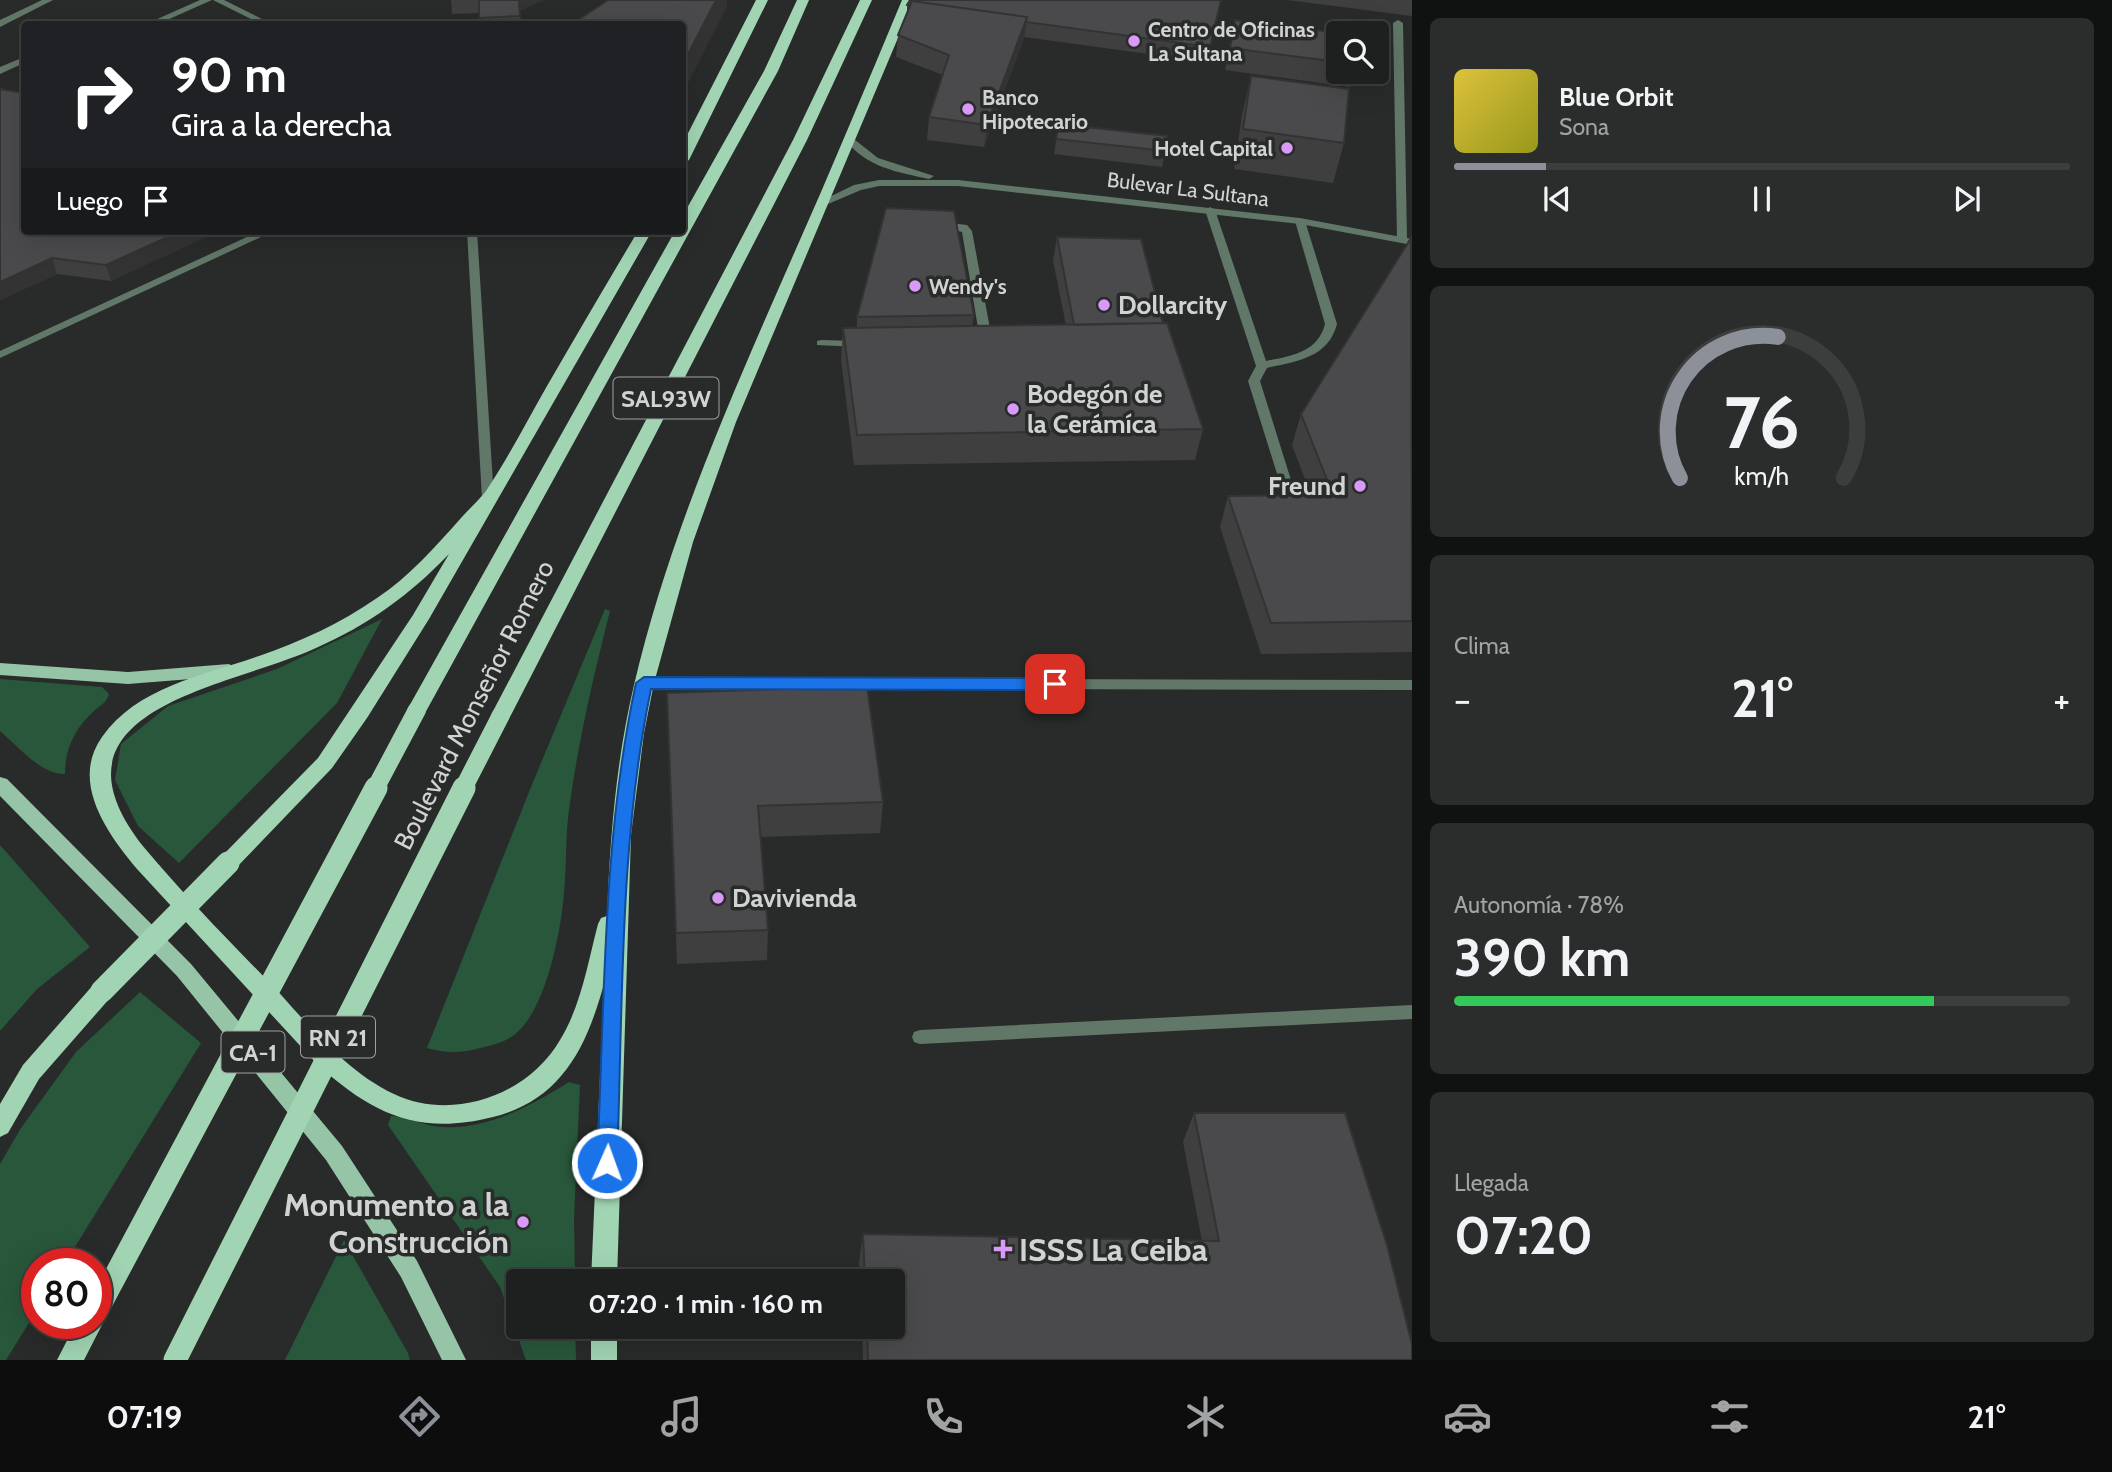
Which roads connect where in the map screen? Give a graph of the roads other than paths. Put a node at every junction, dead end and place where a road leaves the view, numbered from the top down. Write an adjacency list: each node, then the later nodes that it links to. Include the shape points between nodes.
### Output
1 (49, 0): 11 (street)
2 (208, 0): 8 (street)
3 (217, 0): 9 (street)
4 (803, 0): 20 (highway, Boulevard Monseñor Romero / SAL93W, via 771,71)
5 (866, 0): 38 (highway, Boulevard Monseñor Romero / SAL93W, via 800,140)
6 (762, 2): 15 (highway)
7 (905, 4): 14 (highway)
8 (157, 21)
9 (261, 21)
10 (1398, 23): 26 (street)
11 (0, 24)
12 (21, 61): 13 (street)
13 (0, 71)
14 (850, 139): 16 (street, Bulevar La Sultana, via 856,149 881,164); 17 (highway)
15 (686, 152)
16 (958, 183): 17 (street, Bulevar La Sultana, via 879,183 848,190); 18 (street, Bulevar La Sultana)
17 (824, 202): 36 (highway, via 728,422 684,542)
18 (1210, 210): 19 (street, Bulevar La Sultana); 31 (street)
19 (1300, 221): 26 (street, Bulevar La Sultana); 31 (street, via 1331,324 1330,334 1325,344 1309,353)
20 (686, 224)
21 (950, 226): 28 (street, via 967,231 985,334 980,342)
22 (260, 235): 30 (street)
23 (472, 235): 33 (street)
24 (644, 235): 33 (highway)
25 (680, 235): 45 (highway, Boulevard Monseñor Romero / SAL93W, bridge, via 417,710)
26 (1407, 240)
27 (821, 343): 29 (street)
28 (968, 343)
29 (865, 344)
30 (0, 355)
31 (1262, 366): 32 (street, via 1254,381)
32 (1285, 480)
33 (488, 499): 34 (highway, via 403,589 336,632); 43 (highway, bridge, via 420,619 325,763 102,990 32,1072)
34 (250, 667): 35 (main road, via 128,678); 40 (highway, via 161,698 133,714 106,746 98,783 134,851 231,959 340,1069 374,1095 409,1112 450,1116 495,1109 537,1085 557,1068 581,1026)
35 (0, 669)
36 (644, 683): 37 (street); 40 (highway, via 621,835)
37 (1412, 685)
38 (501, 715): 49 (highway, Boulevard Monseñor Romero / RN 21, bridge)
39 (0, 784): 50 (main road, CA-1, via 184,970 334,1153 409,1269)
40 (618, 893): 44 (highway)
41 (1412, 1012): 42 (street)
42 (920, 1037)
43 (0, 1126)
44 (604, 1269)
45 (112, 1282)
46 (81, 1339): 48 (highway)
47 (604, 1339): 51 (highway)
48 (70, 1360)
49 (175, 1360)
50 (454, 1360)
51 (604, 1360)

